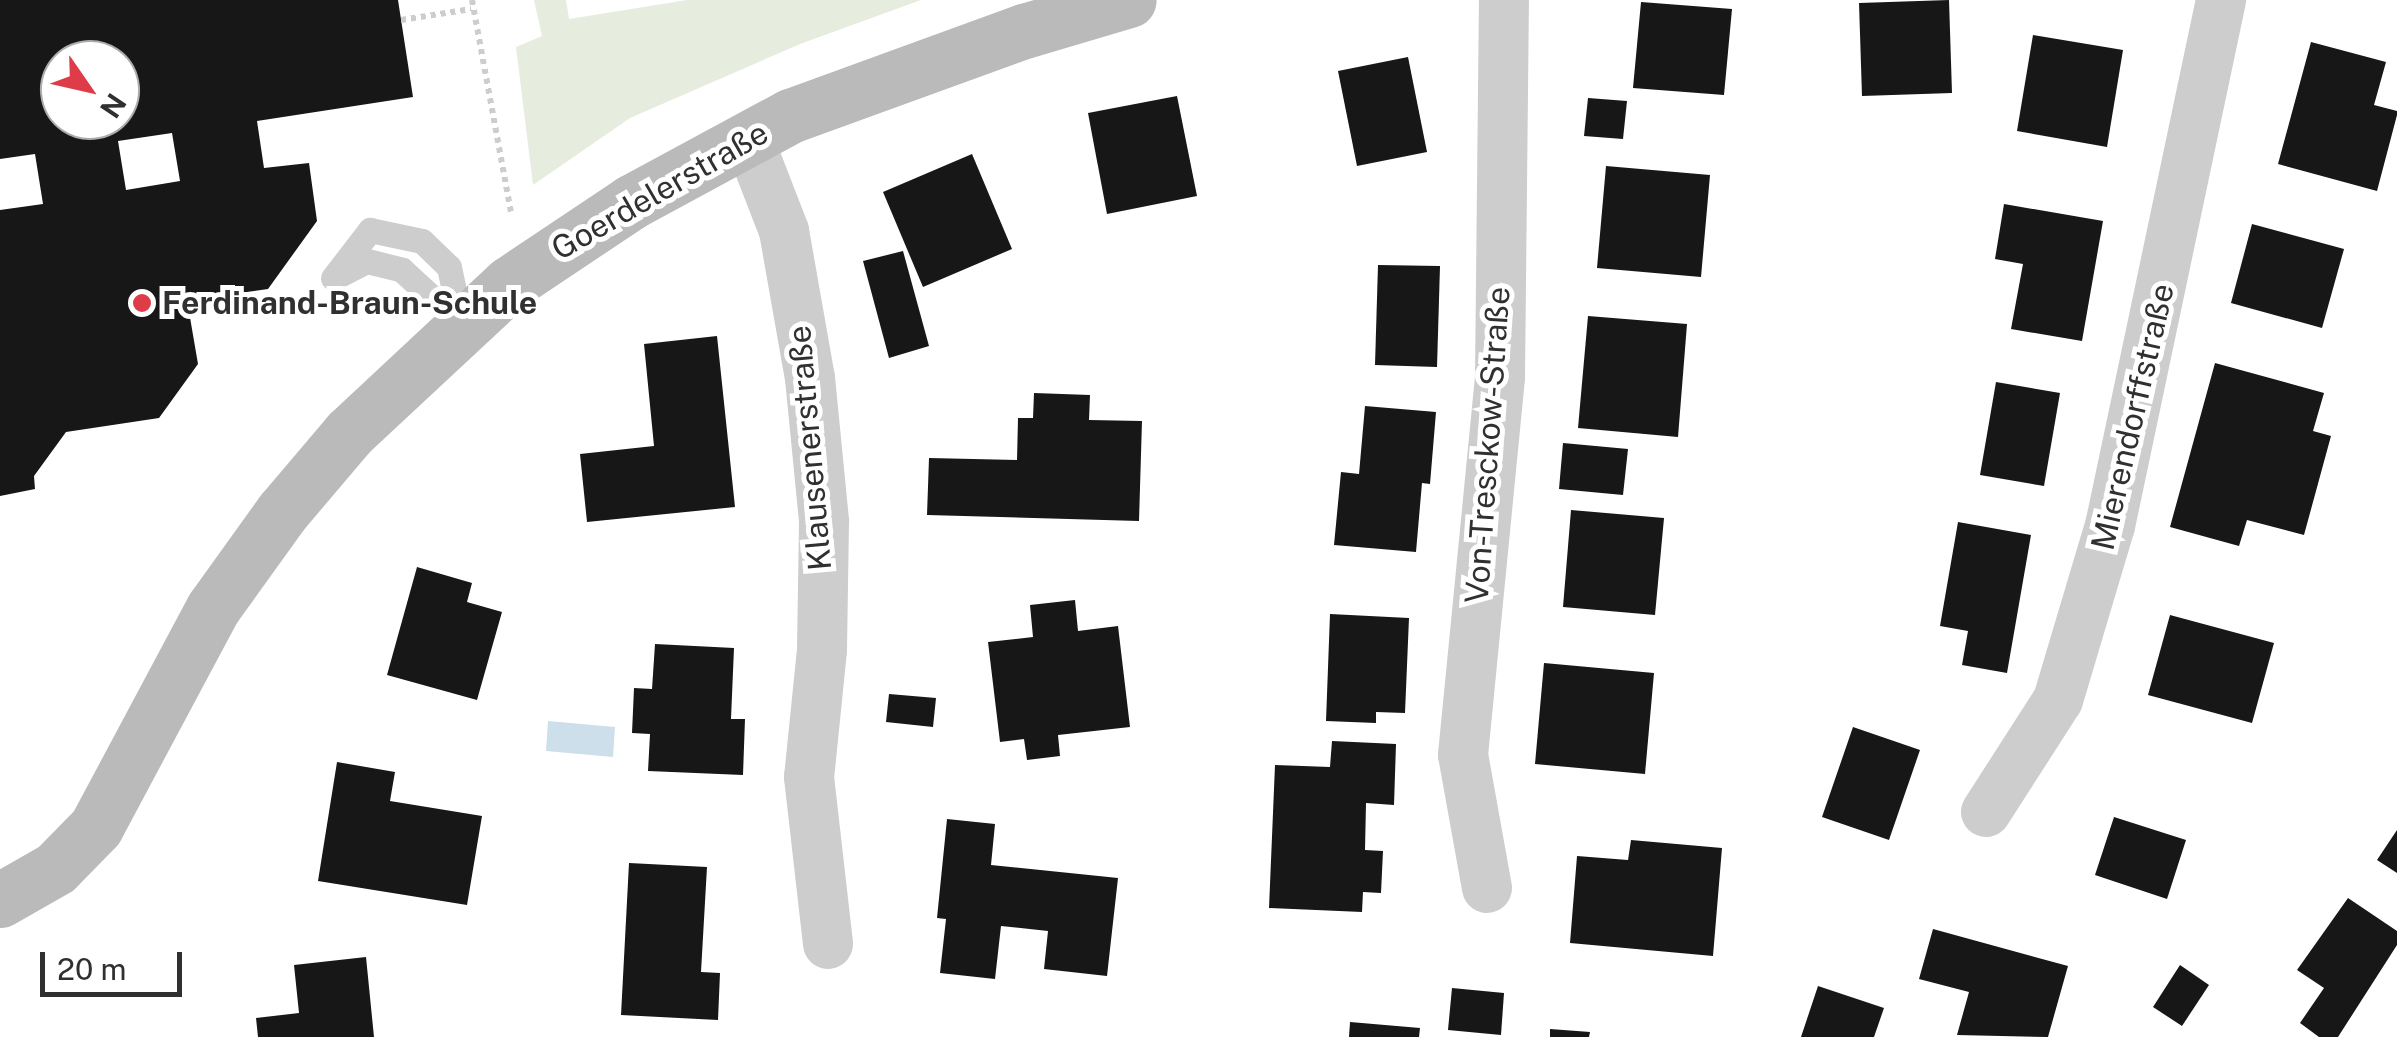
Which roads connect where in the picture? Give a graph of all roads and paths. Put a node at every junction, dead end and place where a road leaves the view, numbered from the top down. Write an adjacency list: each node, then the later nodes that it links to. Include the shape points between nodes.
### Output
1 (1129, 0): 6 (main road, Goerdelerstraße, via 884,80)
2 (1504, 0): 10 (street, Von-Tresckow-Straße, via 1500,376 1463,755)
3 (2221, 0): 9 (street, Mierendorffstraße, via 2110,526 2058,700)
4 (472, 4): 5 (path); 7 (path)
5 (401, 20)
6 (748, 138): 8 (main road, Goerdelerstraße, via 564,244); 12 (street, Klausenerstraße, via 784,232 810,378 824,540 809,776)
7 (511, 213)
8 (461, 324): 8 (lane, via 448,268 422,241 370,230 333,278 367,261 402,270); 11 (main road, Goerdelerstraße, via 348,433 282,512 213,608 96,827 56,868)
9 (1986, 812)
10 (1487, 888)
11 (0, 900)
12 (828, 944)

